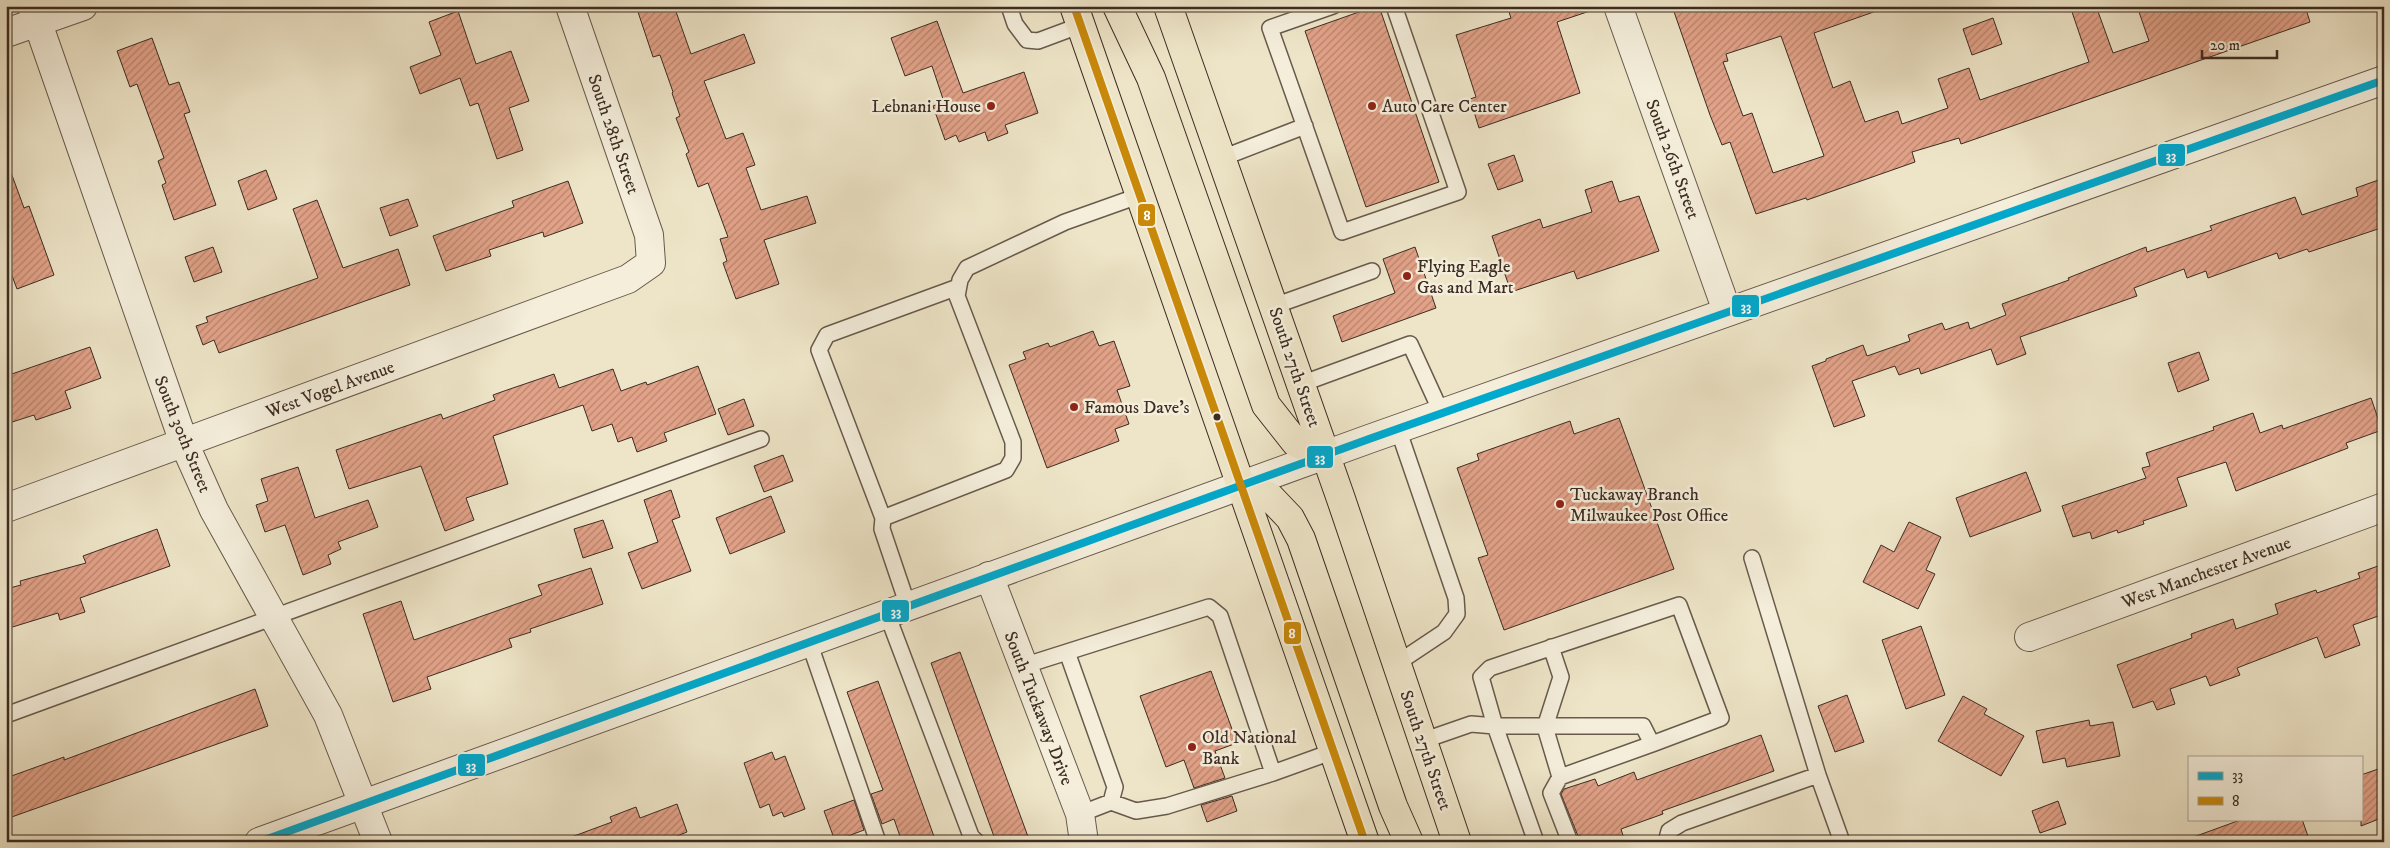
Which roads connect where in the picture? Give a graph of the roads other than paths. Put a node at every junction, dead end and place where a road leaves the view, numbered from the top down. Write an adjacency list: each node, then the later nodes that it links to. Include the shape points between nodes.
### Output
1 (83, 6): 9 (street)
2 (570, 6): 16 (street, South 28th Street, via 648,235)
3 (1009, 6): 10 (lane, via 1015,24 1027,40 1038,41)
4 (1117, 6): 26 (main road, via 1151,78 1266,405 1296,443)
5 (1168, 6): 14 (main road, South 27th Street)
6 (1334, 6): 13 (lane, via 1270,28)
7 (1394, 6): 13 (lane, via 1458,192 1342,232)
8 (1618, 6): 20 (street, South 26th Street)
9 (35, 14): 11 (street); 25 (street, South 30th Street)
10 (1078, 16): 15 (main road)
11 (6, 33)
12 (2384, 80): 20 (street)
13 (1305, 126): 14 (lane)
14 (1222, 158): 19 (main road, South 27th Street)
15 (1141, 195): 18 (lane, via 1064,222 967,268); 27 (main road)
16 (651, 263): 25 (street, West Vogel Avenue, via 628,279)
17 (1372, 271): 19 (lane)
18 (958, 287): 30 (lane, via 957,296 1013,442 1013,458 1006,470); 30 (lane, via 827,335 819,350)
19 (1274, 306): 21 (main road, South 27th Street)
20 (1727, 312): 22 (street)
21 (1301, 384): 22 (lane, via 1410,344); 26 (main road, South 27th Street)
22 (1442, 414): 23 (street)
23 (1398, 429): 26 (street); 39 (lane, via 1456,598 1456,614 1444,632)
24 (762, 439): 34 (lane)
25 (184, 443): 29 (street, West Vogel Avenue); 34 (street, South 30th Street, via 214,510)
26 (1326, 455): 27 (street); 39 (main road, South 27th Street)
27 (1241, 485): 32 (street); 46 (main road); 59 (main road, via 1270,497 1290,518 1301,539 1393,806)
28 (2384, 507): 35 (street, West Manchester Avenue)
29 (6, 508)
30 (883, 518): 33 (lane, via 882,529)
31 (1752, 558): 48 (lane)
32 (989, 576): 33 (street); 40 (street, South Tuckaway Drive)
33 (898, 610): 36 (street); 56 (lane, via 971,836)
34 (274, 618): 41 (lane); 51 (street, South 30th Street, via 328,715)
35 (2029, 637)
36 (809, 642): 51 (street); 55 (lane)
37 (1551, 647): 42 (lane, via 1490,668 1481,677); 43 (lane, via 1561,677); 45 (lane, via 1679,604 1721,718)
38 (1067, 652): 40 (lane); 47 (lane, via 1209,607 1220,616); 50 (lane, via 1115,787)
39 (1396, 664): 44 (main road, South 27th Street)
40 (1023, 666): 52 (street, South Tuckaway Drive)
41 (6, 715)
42 (1495, 726): 43 (lane); 44 (lane, via 1471,724); 61 (lane)
43 (1545, 727): 45 (lane, via 1643,726); 49 (lane)
44 (1422, 741): 60 (main road, South 27th Street)
45 (1652, 744): 49 (lane)
46 (1334, 751): 47 (lane); 58 (main road)
47 (1273, 772): 50 (lane, via 1167,806 1136,811)
48 (1818, 775): 63 (lane, via 1682,824 1669,830); 64 (lane)
49 (1560, 777): 62 (lane, via 1550,793)
50 (1111, 802): 52 (lane)
51 (364, 803): 53 (street); 54 (street, South 30th Street)
52 (1080, 814): 57 (street, South Tuckaway Drive)
53 (260, 842)
54 (378, 842)
55 (878, 842)
56 (977, 842)
57 (1084, 842)
58 (1365, 842)
59 (1409, 842)
60 (1457, 842)
61 (1536, 842)
62 (1570, 842)
63 (1666, 842)
64 (1842, 842)

